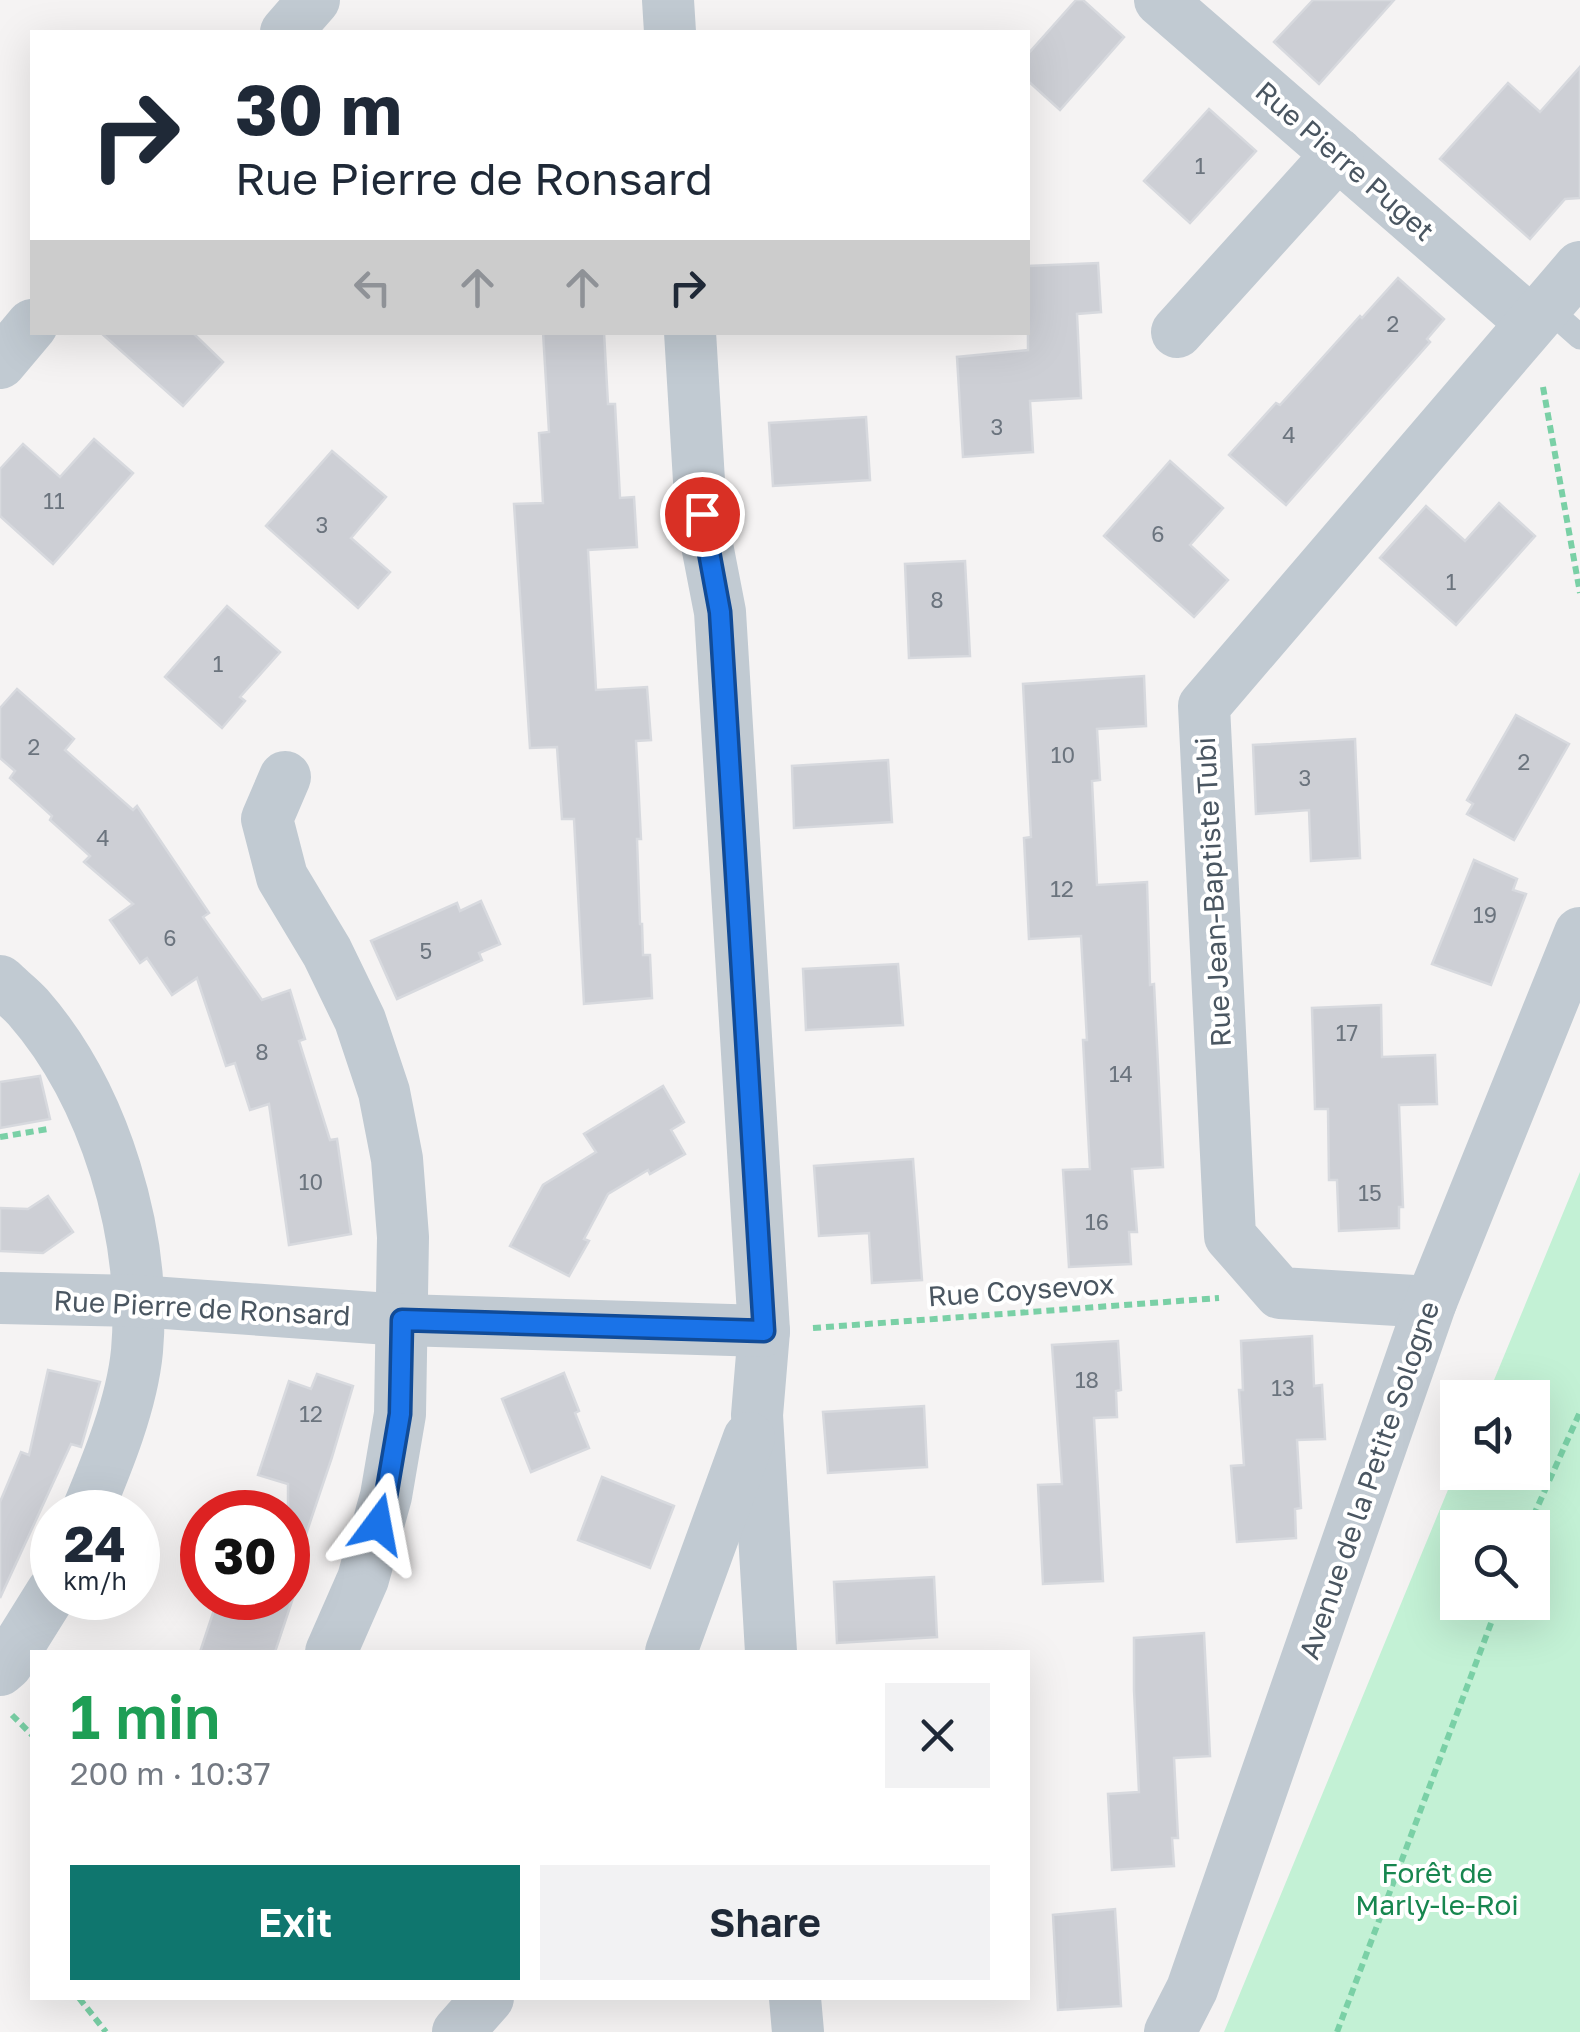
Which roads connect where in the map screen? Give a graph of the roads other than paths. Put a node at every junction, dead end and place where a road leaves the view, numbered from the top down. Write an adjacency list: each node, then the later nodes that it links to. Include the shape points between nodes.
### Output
1 (314, 0): 4 (street)
2 (668, 0): 5 (street)
3 (1160, 0): 6 (street, Rue Pierre Puget)
4 (288, 30)
5 (670, 30)
6 (1338, 154): 8 (street, Rue Pierre Puget); 10 (street)
7 (1580, 267): 8 (street, Rue Jean-Baptiste Tubi)
8 (1552, 322): 18 (street, Rue Jean-Baptiste Tubi, via 1204,706 1230,1236 1280,1294)
9 (30, 327): 12 (street)
10 (1177, 332)
11 (690, 335): 20 (street, via 702,514 720,612)
12 (0, 362)
13 (285, 777): 19 (street, via 267,819 282,877 336,969 384,1092 397,1159)
14 (1580, 933): 18 (street, Avenue de la Petite Sologne)
15 (0, 981): 17 (street, via 28,1006 72,1068 98,1120 134,1253)
16 (0, 1298): 17 (street, Rue Pierre de Ronsard)
17 (136, 1301): 19 (street, Rue Pierre de Ronsard); 22 (street, via 137,1354 120,1427)
18 (1431, 1302): 32 (street, Avenue de la Petite Sologne, via 1192,1989)
19 (402, 1320): 20 (street, Rue Pierre de Ronsard); 24 (street, via 400,1414 386,1496 362,1580)
20 (764, 1331): 21 (street)
21 (757, 1415): 25 (street); 26 (street)
22 (95, 1490)
23 (34, 1620): 27 (street)
24 (332, 1650)
25 (672, 1650)
26 (771, 1650)
27 (0, 1670)
28 (486, 2000): 30 (street)
29 (795, 2000): 31 (street)
30 (458, 2032)
31 (798, 2032)
32 (1170, 2032)

